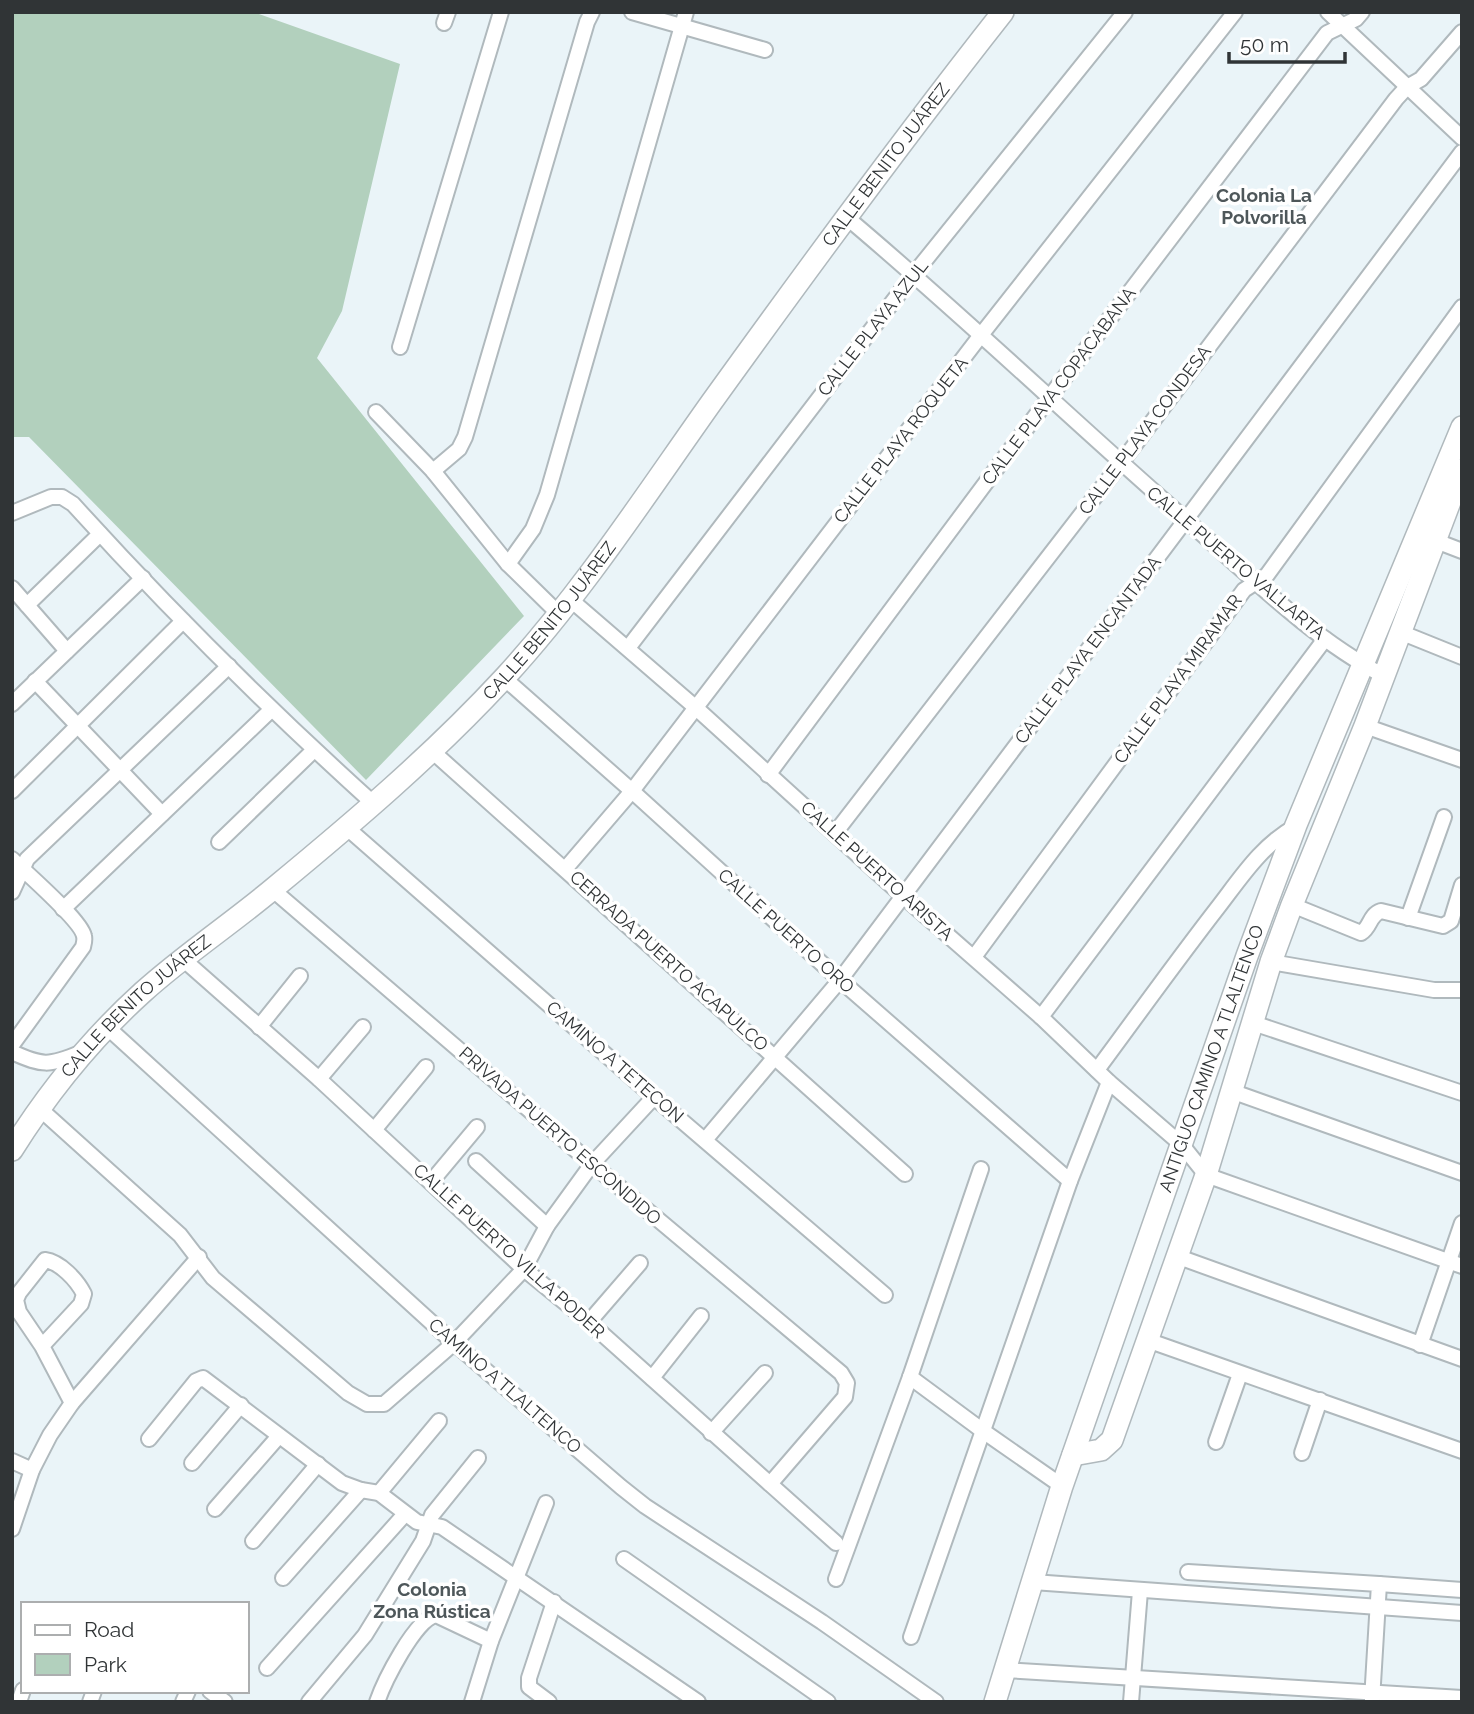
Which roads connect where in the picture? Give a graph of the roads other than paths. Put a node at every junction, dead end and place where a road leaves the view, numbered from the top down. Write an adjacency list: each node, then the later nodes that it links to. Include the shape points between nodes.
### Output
1 (501, 12): 21 (street)
2 (592, 12): 27 (street, via 465,437)
3 (632, 12): 11 (street)
4 (686, 12): 11 (street)
5 (1003, 12): 17 (street, CALLE BENITO JUÁREZ)
6 (1125, 12): 18 (street, CALLE PLAYA AZUL)
7 (1235, 12): 20 (street, CALLE PLAYA ROQUETA)
8 (1328, 12): 10 (street)
9 (1362, 12): 10 (street, CALLE PLAYA COPACABANA)
10 (1341, 25): 14 (street); 22 (street, CALLE PLAYA COPACABANA, via 1327,33)
11 (680, 26): 13 (street); 34 (street, via 547,495 533,529)
12 (1462, 32): 14 (street, CALLE PLAYA CONDESA, via 1421,79)
13 (765, 50)
14 (1407, 87): 15 (street); 25 (street, CALLE PLAYA CONDESA)
15 (1462, 138)
16 (1462, 152): 30 (street, CALLE PLAYA ENCANTADA)
17 (845, 216): 18 (street, CALLE PUERTO VALLARTA); 39 (street, CALLE BENITO JUÁREZ)
18 (914, 274): 20 (street, CALLE PUERTO VALLARTA); 43 (street, CALLE PLAYA AZUL)
19 (1462, 307): 36 (street, CALLE PLAYA MIRAMAR, via 1268,575)
20 (981, 335): 22 (street, CALLE PUERTO VALLARTA); 52 (street, CALLE PLAYA ROQUETA)
21 (400, 347)
22 (1049, 398): 25 (street, CALLE PUERTO VALLARTA); 60 (street, CALLE PLAYA COPACABANA)
23 (376, 412): 27 (street, CALLE PUERTO ARISTA)
24 (1462, 426): 28 (street, ANTIGUO CAMINO A TLALTENCO)
25 (1121, 463): 30 (street, CALLE PUERTO VALLARTA); 68 (street, CALLE PLAYA CONDESA)
26 (1462, 470): 28 (street)
27 (433, 471): 34 (street, CALLE PUERTO ARISTA)
28 (1439, 507): 32 (street); 47 (street, ANTIGUO CAMINO A TLALTENCO)
29 (12, 513): 31 (street, via 62,497)
30 (1186, 520): 36 (street, CALLE PUERTO VALLARTA); 76 (street, CALLE PLAYA ENCANTADA)
31 (100, 534): 35 (street); 38 (street)
32 (1436, 541): 33 (street); 41 (street)
33 (1462, 551)
34 (508, 564): 39 (street, CALLE PUERTO ARISTA)
35 (143, 578): 40 (street); 44 (street)
36 (1255, 581): 42 (street, CALLE PUERTO VALLARTA); 80 (street, CALLE PLAYA MIRAMAR)
37 (12, 588): 38 (street)
38 (27, 605): 44 (street)
39 (565, 607): 43 (street, CALLE PUERTO ARISTA); 49 (street, CALLE BENITO JUÁREZ)
40 (183, 621): 46 (street); 54 (street)
41 (1401, 632): 45 (street); 48 (street)
42 (1325, 639): 47 (street, CALLE PUERTO VALLARTA); 88 (street)
43 (628, 648): 52 (street, CALLE PUERTO ARISTA)
44 (66, 651): 50 (street)
45 (1462, 657)
46 (229, 666): 53 (street); 59 (street)
47 (1364, 666): 48 (street, CALLE PUERTO VALLARTA); 66 (street, ANTIGUO CAMINO A TLALTENCO)
48 (1384, 676): 55 (street)
49 (504, 678): 57 (street, CALLE BENITO JUÁREZ); 62 (street, CALLE PUERTO ORO)
50 (35, 681): 51 (street); 54 (street)
51 (12, 704)
52 (695, 707): 60 (street, CALLE PUERTO ARISTA); 62 (street, CALLE PLAYA ROQUETA)
53 (271, 710): 56 (street); 64 (street)
54 (77, 726): 59 (street); 61 (street)
55 (1366, 726): 58 (street); 77 (street)
56 (314, 750): 63 (street); 69 (street)
57 (432, 751): 63 (street, CALLE BENITO JUÁREZ); 71 (street, CERRADA PUERTO ACAPULCO)
58 (1462, 760)
59 (119, 769): 64 (street); 72 (street, via 27,859)
60 (768, 775): 68 (street, CALLE PUERTO ARISTA)
61 (12, 791)
62 (632, 791): 71 (street, CALLE PLAYA ROQUETA); 84 (street, CALLE PUERTO ORO)
63 (374, 804): 67 (street, CALLE BENITO JUÁREZ)
64 (162, 814): 78 (street)
65 (1444, 817): 79 (street)
66 (1296, 825): 98 (street, via 1264,848); 108 (street, ANTIGUO CAMINO A TLALTENCO)
67 (346, 827): 74 (street, CALLE BENITO JUÁREZ); 103 (street, CAMINO A TETECON)
68 (835, 833): 76 (street, CALLE PUERTO ARISTA)
69 (219, 842)
70 (12, 859): 72 (street)
71 (566, 868): 96 (street, CERRADA PUERTO ACAPULCO)
72 (24, 871): 75 (street); 78 (street)
73 (1462, 885): 79 (street, via 1447,925)
74 (273, 890): 81 (street, CALLE BENITO JUÁREZ); 111 (street, PRIVADA PUERTO ESCONDIDO)
75 (12, 892)
76 (903, 896): 80 (street, CALLE PUERTO ARISTA); 84 (street, CALLE PLAYA ENCANTADA)
77 (1292, 905): 79 (street, via 1361,933 1381,911); 82 (street)
78 (64, 909): 93 (street, via 81,929 83,947)
79 (1408, 918)
80 (974, 957): 88 (street, CALLE PUERTO ARISTA)
81 (184, 960): 90 (street, CALLE BENITO JUÁREZ); 91 (street, CALLE PUERTO VILLA PODER)
82 (1271, 962): 85 (street); 89 (street)
83 (300, 976): 91 (street)
84 (839, 980): 96 (street, CALLE PLAYA ENCANTADA); 116 (street, CALLE PUERTO ORO)
85 (1434, 990): 86 (street); 87 (street)
86 (1462, 990)
87 (1462, 1000)
88 (1041, 1017): 98 (street, CALLE PUERTO ARISTA)
89 (1253, 1023): 101 (street); 102 (street)
90 (107, 1027): 94 (street, CALLE BENITO JUÁREZ); 129 (street, CAMINO A TLALTENCO)
91 (259, 1027): 99 (street, CALLE PUERTO VILLA PODER)
92 (363, 1027): 99 (street)
93 (12, 1045)
94 (85, 1051): 95 (street, via 53,1064 35,1063); 104 (street, CALLE BENITO JUÁREZ)
95 (12, 1052)
96 (775, 1057): 107 (street, CALLE PLAYA ENCANTADA); 114 (street, CERRADA PUERTO ACAPULCO)
97 (426, 1067): 106 (street)
98 (1097, 1070): 100 (street, CALLE PUERTO ARISTA)
99 (319, 1079): 106 (street, CALLE PUERTO VILLA PODER)
100 (1109, 1082): 108 (street, CALLE PUERTO ARISTA); 116 (street)
101 (1231, 1091): 113 (street); 115 (street)
102 (1462, 1093)
103 (654, 1097): 107 (street, CAMINO A TETECON); 111 (street)
104 (39, 1108): 109 (street, CALLE BENITO JUÁREZ); 121 (street)
105 (477, 1127): 117 (street)
106 (374, 1130): 117 (street, CALLE PUERTO VILLA PODER)
107 (705, 1140): 125 (street, CAMINO A TETECON)
108 (1182, 1145): 115 (street, CALLE PUERTO ARISTA); 148 (street, ANTIGUO CAMINO A TLALTENCO)
109 (12, 1150)
110 (476, 1161): 119 (street)
111 (592, 1164): 119 (street); 154 (street, PRIVADA PUERTO ESCONDIDO, via 841,1373 847,1383 845,1397)
112 (981, 1169): 135 (street)
113 (1462, 1173)
114 (905, 1174)
115 (1206, 1175): 120 (street); 123 (street)
116 (1070, 1181): 141 (street)
117 (431, 1182): 124 (street, CALLE PUERTO VILLA PODER)
118 (1462, 1223): 123 (street)
119 (548, 1226): 124 (street)
120 (1176, 1256): 128 (street); 130 (street)
121 (199, 1257): 129 (street, via 213,1278 366,1404 384,1404); 138 (street)
122 (640, 1263): 127 (street)
123 (1455, 1264): 130 (street)
124 (524, 1269): 127 (street, CALLE PUERTO VILLA PODER); 129 (street)
125 (886, 1295)
126 (701, 1316): 136 (street)
127 (589, 1322): 136 (street, CALLE PUERTO VILLA PODER)
128 (1147, 1340): 134 (street); 148 (street, via 1112,1440 1101,1450)
129 (454, 1343): 190 (street, CAMINO A TLALTENCO, via 645,1506)
130 (1420, 1345): 132 (street)
131 (42, 1346): 131 (street, via 16,1300 45,1260 54,1261 84,1294 81,1304); 138 (street)
132 (1462, 1359)
133 (765, 1373): 142 (street)
134 (1240, 1374): 137 (street); 145 (street)
135 (910, 1377): 141 (street); 169 (street)
136 (652, 1378): 142 (street, CALLE PUERTO VILLA PODER)
137 (1320, 1400): 146 (street); 147 (street)
138 (72, 1403): 153 (street)
139 (241, 1405): 143 (street); 144 (street, via 202,1378); 151 (street)
140 (439, 1421): 157 (street)
141 (983, 1432): 155 (street); 177 (street)
142 (711, 1433): 154 (street, CALLE PUERTO VILLA PODER)
143 (279, 1436): 152 (street); 159 (street)
144 (149, 1439)
145 (1216, 1442)
146 (1462, 1451)
147 (1302, 1453)
148 (1073, 1455): 155 (street, ANTIGUO CAMINO A TLALTENCO)
149 (478, 1458): 161 (street)
150 (12, 1461): 153 (street)
151 (192, 1463)
152 (318, 1464): 156 (street, via 342,1483); 163 (street)
153 (32, 1470): 162 (street)
154 (770, 1484): 164 (street, CALLE PUERTO VILLA PODER)
155 (1062, 1486): 170 (street, ANTIGUO CAMINO A TLALTENCO)
156 (361, 1490): 157 (street); 168 (street)
157 (379, 1493): 160 (street)
158 (546, 1503): 167 (street)
159 (215, 1509)
160 (405, 1514): 161 (street); 179 (street)
161 (428, 1526): 167 (street, via 442,1527); 184 (street, via 365,1634)
162 (12, 1529)
163 (253, 1541)
164 (836, 1542)
165 (624, 1559): 189 (street)
166 (1188, 1572): 171 (street)
167 (516, 1576): 174 (street); 178 (street)
168 (283, 1578)
169 (836, 1579)
170 (1033, 1582): 173 (street); 180 (street, ANTIGUO CAMINO A TLALTENCO)
171 (1379, 1584): 172 (street); 175 (street)
172 (1462, 1590)
173 (1140, 1591): 175 (street); 181 (street)
174 (554, 1602): 187 (street, via 529,1678 529,1688); 188 (street)
175 (1377, 1607): 176 (street); 182 (street)
176 (1462, 1613)
177 (911, 1637)
178 (491, 1641): 185 (street, via 436,1615 429,1616 399,1658); 186 (street)
179 (267, 1668)
180 (1005, 1670): 181 (street); 191 (street, ANTIGUO CAMINO A TLALTENCO)
181 (1131, 1678): 182 (street); 192 (street)
182 (1372, 1697): 183 (street)
183 (1462, 1698)
184 (309, 1702)
185 (377, 1702)
186 (472, 1702)
187 (549, 1702)
188 (698, 1702)
189 (828, 1702)
190 (936, 1702)
191 (995, 1702)
192 (1130, 1702)

